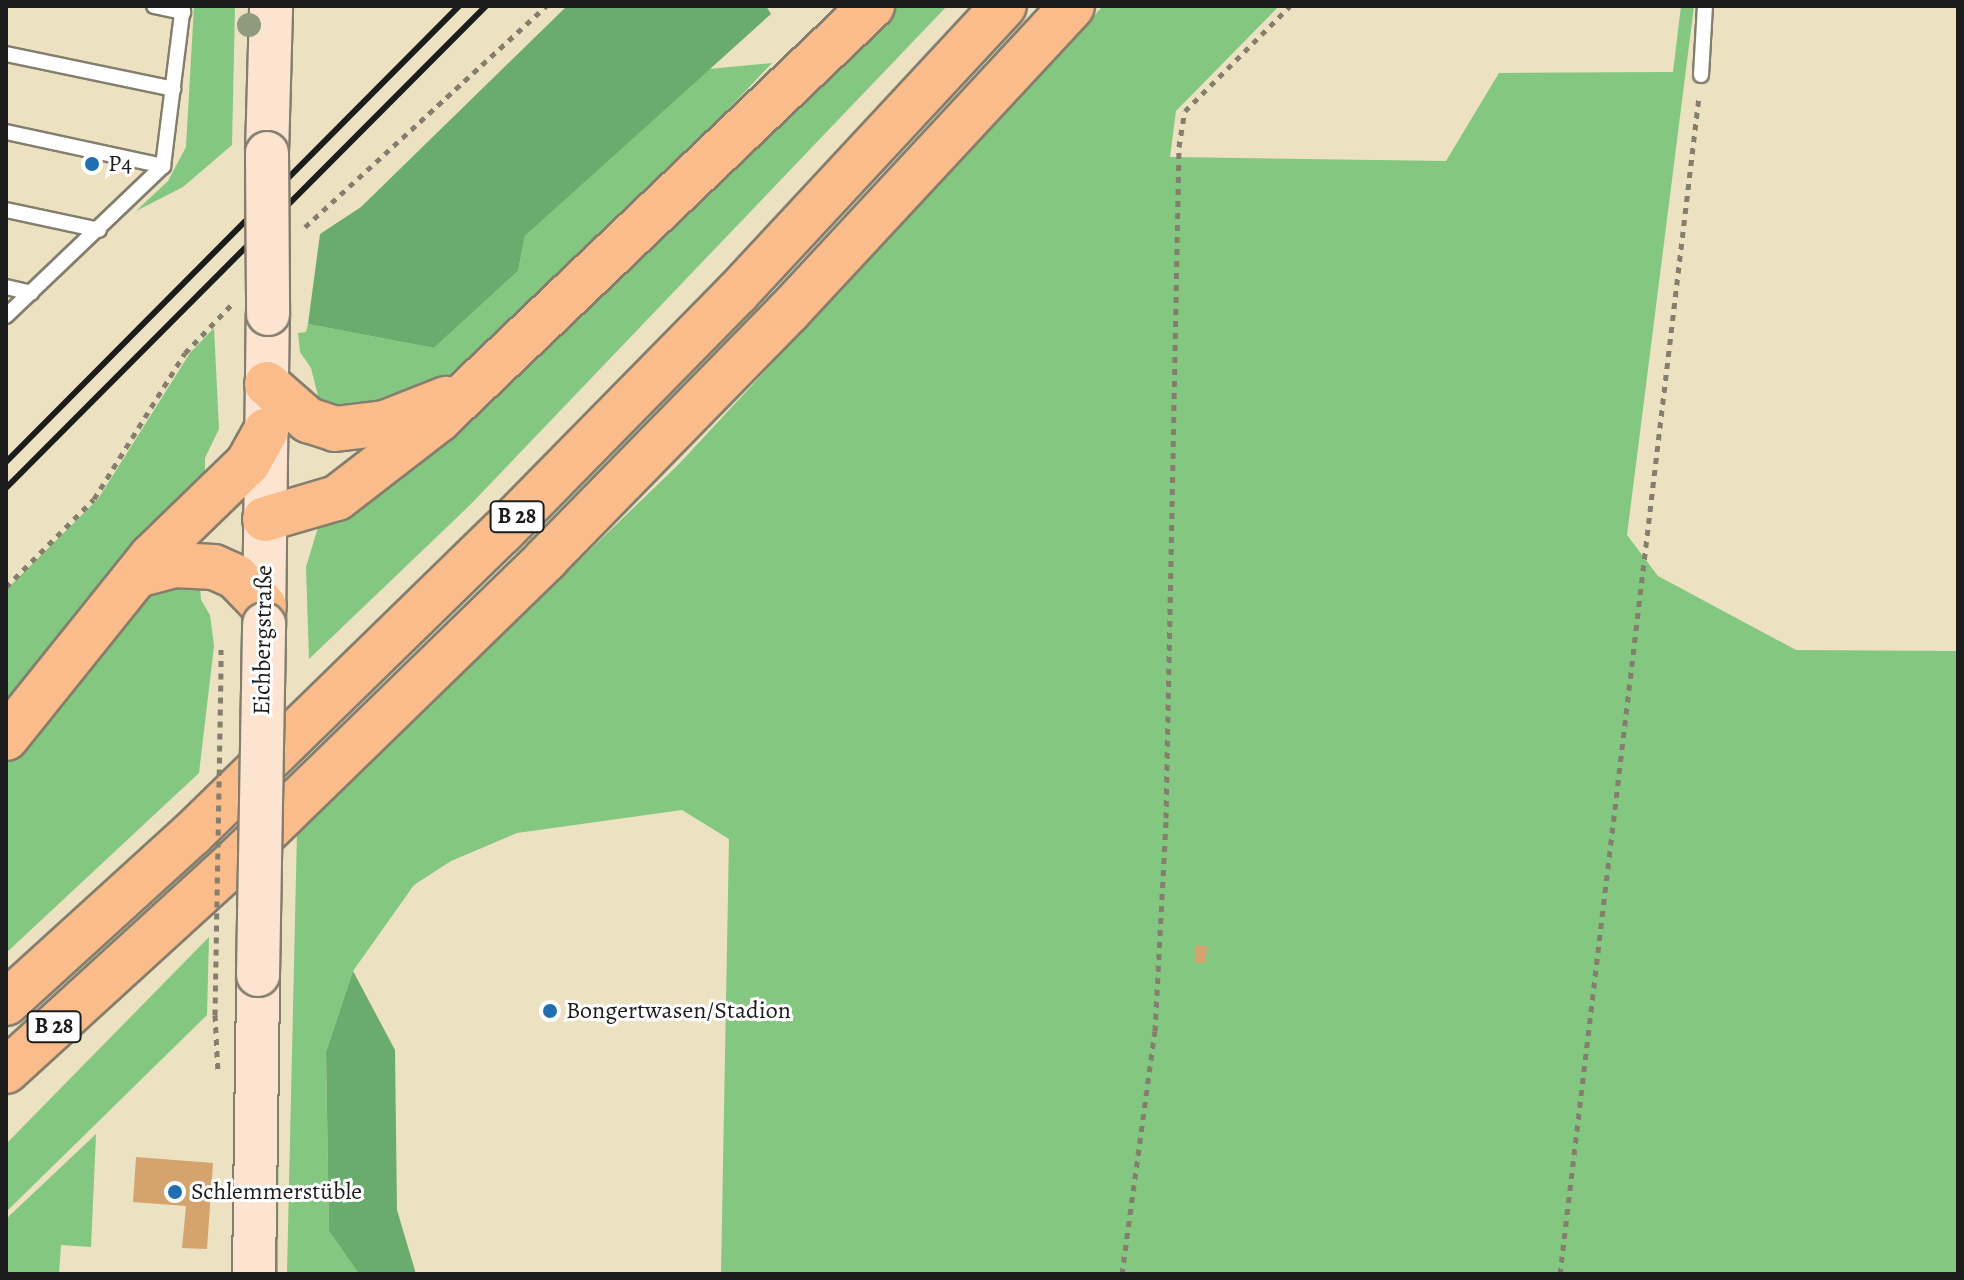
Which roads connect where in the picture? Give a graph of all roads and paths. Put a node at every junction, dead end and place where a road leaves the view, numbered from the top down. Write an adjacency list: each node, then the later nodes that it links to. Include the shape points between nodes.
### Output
1 (154, 6): 8 (lane)
2 (271, 6): 20 (main road, Eichbergstraße, bridge)
3 (872, 6): 19 (highway)
4 (1004, 6): 27 (highway, B 28, via 737,293 502,532 192,834)
5 (1072, 6): 29 (highway, B 28, via 788,312 546,559 239,858)
6 (1290, 6): 31 (path, via 1185,111 1179,147 1166,818 1155,1031)
7 (1705, 6): 10 (lane)
8 (183, 9): 11 (lane)
9 (6, 54): 11 (lane)
10 (1701, 75): 32 (path)
11 (173, 89): 13 (lane)
12 (6, 132): 13 (lane)
13 (163, 166): 15 (lane)
14 (6, 210): 15 (lane)
15 (99, 230): 17 (lane)
16 (6, 287): 17 (lane)
17 (31, 293): 18 (lane)
18 (6, 316)
19 (480, 382): 20 (highway, via 419,412 335,429 308,420); 22 (highway, via 381,468 337,498)
20 (267, 384): 21 (main road, Eichbergstraße)
21 (266, 431): 22 (main road, Eichbergstraße); 23 (highway, via 228,487 169,537)
22 (265, 519): 24 (main road, Eichbergstraße)
23 (137, 575): 24 (highway, via 175,565 214,567 236,577); 26 (highway)
24 (264, 615): 30 (main road, Eichbergstraße, bridge)
25 (221, 645): 28 (path, bridge)
26 (6, 738)
27 (6, 1003)
28 (215, 1015)
29 (6, 1071)
30 (254, 1274)
31 (1122, 1274)
32 (1560, 1274)

